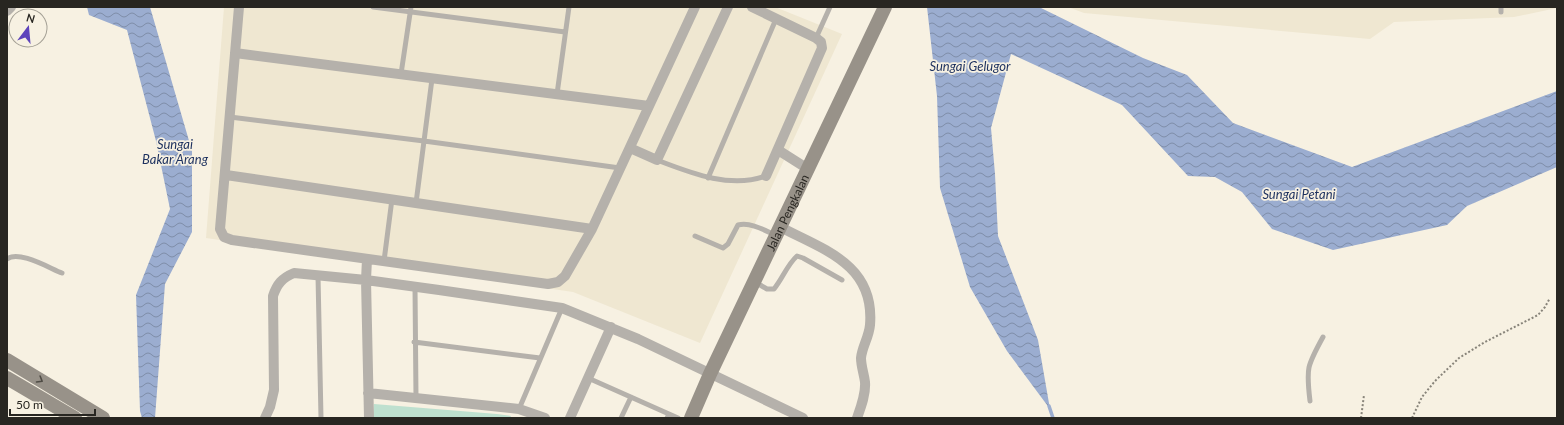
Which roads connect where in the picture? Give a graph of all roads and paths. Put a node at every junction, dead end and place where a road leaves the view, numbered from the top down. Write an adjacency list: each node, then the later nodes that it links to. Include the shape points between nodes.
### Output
1 (11, 7): 11 (street)
2 (239, 7): 15 (street)
3 (373, 7): 10 (lane)
4 (569, 7): 13 (lane)
5 (695, 7): 19 (street)
6 (728, 7): 24 (street)
7 (752, 7): 12 (street)
8 (830, 7): 14 (lane)
9 (885, 7): 26 (main road, Jalan Pengkalan)
10 (411, 9): 13 (lane); 16 (lane)
11 (7, 11)
12 (776, 18): 14 (street); 29 (lane)
13 (565, 32): 18 (lane)
14 (816, 38): 23 (street, via 821,42 822,48)
15 (235, 53): 16 (street); 20 (street)
16 (401, 74): 17 (street)
17 (432, 78): 18 (street); 21 (lane)
18 (557, 94): 19 (street)
19 (649, 106): 22 (street)
20 (230, 117): 21 (lane); 27 (street)
21 (424, 141): 25 (lane); 31 (lane)
22 (630, 148): 24 (street); 25 (street)
23 (778, 150): 26 (street); 28 (street)
24 (657, 160): 29 (lane)
25 (620, 168): 32 (street)
26 (808, 169): 33 (main road, Jalan Pengkalan)
27 (226, 175): 30 (street); 36 (street, via 220,228 224,237)
28 (766, 176): 29 (lane, via 742,182)
29 (708, 178)
30 (392, 200): 31 (street); 37 (lane)
31 (416, 203): 32 (street)
32 (592, 229): 37 (street, via 565,276 558,282 548,284)
33 (778, 231): 34 (lane, via 753,225 738,225 728,244 723,248); 42 (main road, Jalan Pengkalan); 72 (street, via 834,255 852,268 865,288 869,302 870,325 861,358 865,391)
34 (695, 236)
35 (7, 259): 38 (lane, via 20,256)
36 (367, 259): 37 (street); 40 (street)
37 (384, 261)
38 (62, 273)
39 (318, 276): 40 (street); 63 (street, via 294,273 284,277 276,286 273,296 274,390); 64 (lane)
40 (366, 280): 43 (street); 54 (street)
41 (842, 280): 42 (lane, via 797,256 774,289 767,289)
42 (754, 282): 51 (main road, Jalan Pengkalan)
43 (415, 287): 45 (street); 48 (lane)
44 (1550, 298): 74 (path, via 1538,314 1459,358 1422,397)
45 (562, 308): 46 (street); 49 (lane)
46 (611, 327): 51 (street); 53 (street)
47 (1323, 337): 58 (lane, via 1309,361 1307,374)
48 (414, 342): 49 (lane); 57 (lane)
49 (540, 358): 59 (lane)
50 (7, 360): 62 (main road, one-way to 62)
51 (710, 374): 70 (main road, Jalan Pengkalan); 71 (street)
52 (7, 378): 61 (main road)
53 (588, 378): 56 (lane); 67 (street)
54 (368, 393): 57 (street); 65 (street)
55 (1364, 395): 73 (path)
56 (631, 397): 60 (lane); 68 (lane)
57 (416, 398): 59 (street)
58 (1310, 401)
59 (519, 410): 66 (street)
60 (668, 416): 69 (lane)
61 (75, 418)
62 (103, 418)
63 (265, 418)
64 (321, 418)
65 (369, 418)
66 (545, 418)
67 (570, 418)
68 (621, 418)
69 (678, 418)
70 (691, 418)
71 (802, 418)
72 (858, 418)
73 (1361, 418)
74 (1412, 418)

